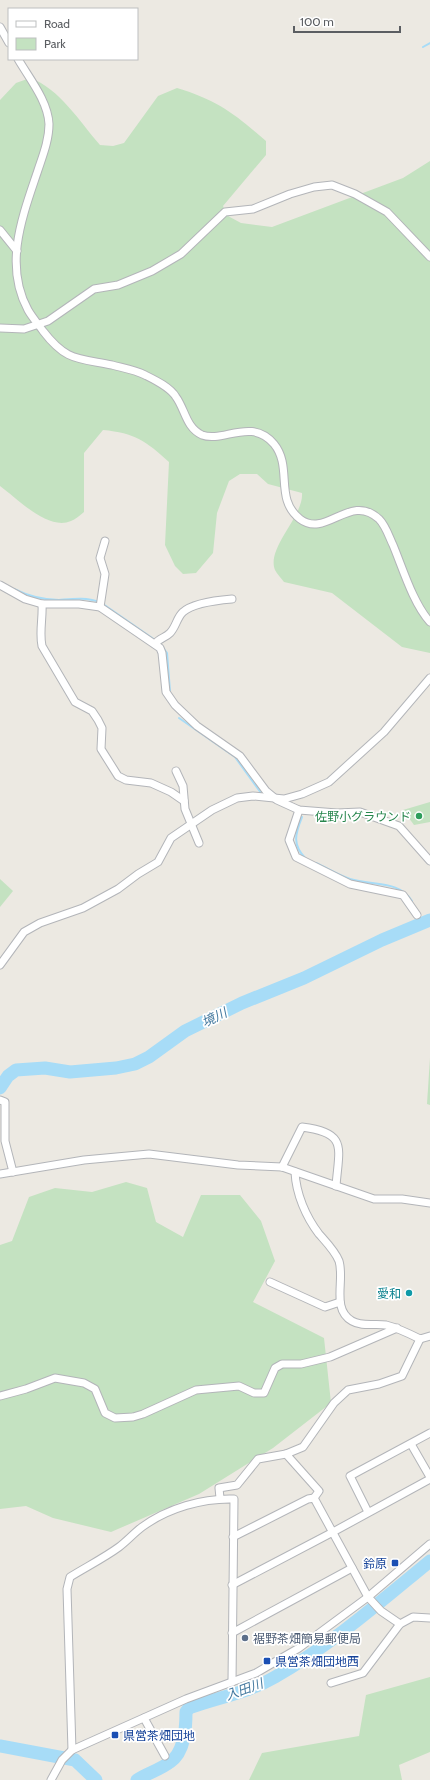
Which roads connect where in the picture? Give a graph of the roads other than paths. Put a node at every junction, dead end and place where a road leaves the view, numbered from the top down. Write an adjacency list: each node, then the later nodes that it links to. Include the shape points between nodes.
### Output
1 (0, 27): 2 (street)
2 (8, 41)
3 (19, 60): 5 (street, via 47,111 49,123 45,149 22,217)
4 (0, 230): 5 (street)
5 (17, 251): 7 (street, via 16,268 22,298)
6 (430, 257): 7 (street, via 387,212 332,185 314,187 253,209 225,212 181,254 133,280 94,290 48,321)
7 (38, 324): 8 (street, via 24,329); 14 (street, via 54,346 63,353 138,372 169,389 176,396 194,430 202,435 244,431 266,436 281,454 285,499 299,519 308,523 324,523 349,511 361,510 372,514 381,521 388,533 419,606)
8 (0, 328)
9 (105, 541): 13 (street, via 100,558 104,574)
10 (0, 585): 12 (street, via 25,599)
11 (232, 599): 15 (street, via 216,600 187,609 182,612 170,634)
12 (42, 604): 13 (street); 18 (street, via 42,646 75,702 92,711 98,720 102,728 101,749 118,776 126,780 151,783)
13 (100, 604): 15 (street)
14 (430, 622)
15 (157, 642): 19 (street, via 162,653 166,692 175,705 197,726 240,756 266,791)
16 (430, 678): 19 (street, via 384,732 329,782 302,794)
17 (176, 771): 18 (street, via 183,786)
18 (184, 800): 21 (street)
19 (277, 800): 20 (street); 21 (street, via 253,796 237,798 212,810)
20 (299, 810): 23 (street, via 360,812 399,826); 24 (street, via 289,840 296,857 350,884 403,895)
21 (192, 824): 22 (street); 25 (street, via 171,838 158,862 118,889 83,908 40,923 24,932)
22 (199, 843)
23 (430, 861)
24 (417, 915)
25 (0, 965)
26 (1, 1100): 28 (street, via 5,1102 5,1141)
27 (282, 1167): 28 (street, via 238,1165 149,1154 84,1160); 29 (street); 31 (street, via 302,1128 331,1134 339,1149)
28 (13, 1172): 30 (street)
29 (295, 1172): 31 (street); 34 (street, via 296,1186 302,1204 339,1261)
30 (0, 1174)
31 (336, 1186): 32 (street, via 374,1199)
32 (430, 1203)
33 (270, 1282): 34 (street, via 325,1308)
34 (340, 1302): 35 (street, via 342,1309 352,1321)
35 (397, 1328): 37 (street); 38 (street, via 330,1357 301,1364 282,1364 275,1368 264,1393 254,1393 239,1386 196,1390 133,1417 115,1418 105,1413 95,1389 84,1383 55,1378)
36 (430, 1336): 37 (street)
37 (420, 1339): 41 (street, via 402,1376 348,1390 334,1403 302,1447)
38 (0, 1396)
39 (430, 1433): 40 (street)
40 (411, 1444): 42 (street); 45 (street, via 350,1476)
41 (286, 1454): 43 (street, via 258,1459 237,1485 219,1488); 44 (street, via 320,1491)
42 (430, 1478): 45 (street)
43 (220, 1498): 47 (street, via 234,1499); 58 (street, via 190,1504 156,1518 119,1547 70,1577 67,1588)
44 (314, 1498): 46 (street); 47 (street)
45 (368, 1512): 46 (street)
46 (333, 1532): 49 (street); 50 (street)
47 (233, 1537): 50 (street)
48 (430, 1544): 51 (street)
49 (352, 1568): 51 (street); 54 (street)
50 (232, 1585): 54 (street)
51 (368, 1597): 53 (street); 55 (street, via 299,1648 256,1673)
52 (430, 1618): 53 (street, via 413,1617)
53 (400, 1624): 56 (street, via 363,1673)
54 (232, 1632): 55 (street)
55 (232, 1682): 57 (street)
56 (331, 1683)
57 (144, 1718): 58 (street); 59 (street)
58 (72, 1750): 60 (street, via 62,1760)
59 (165, 1756)
60 (51, 1780)

